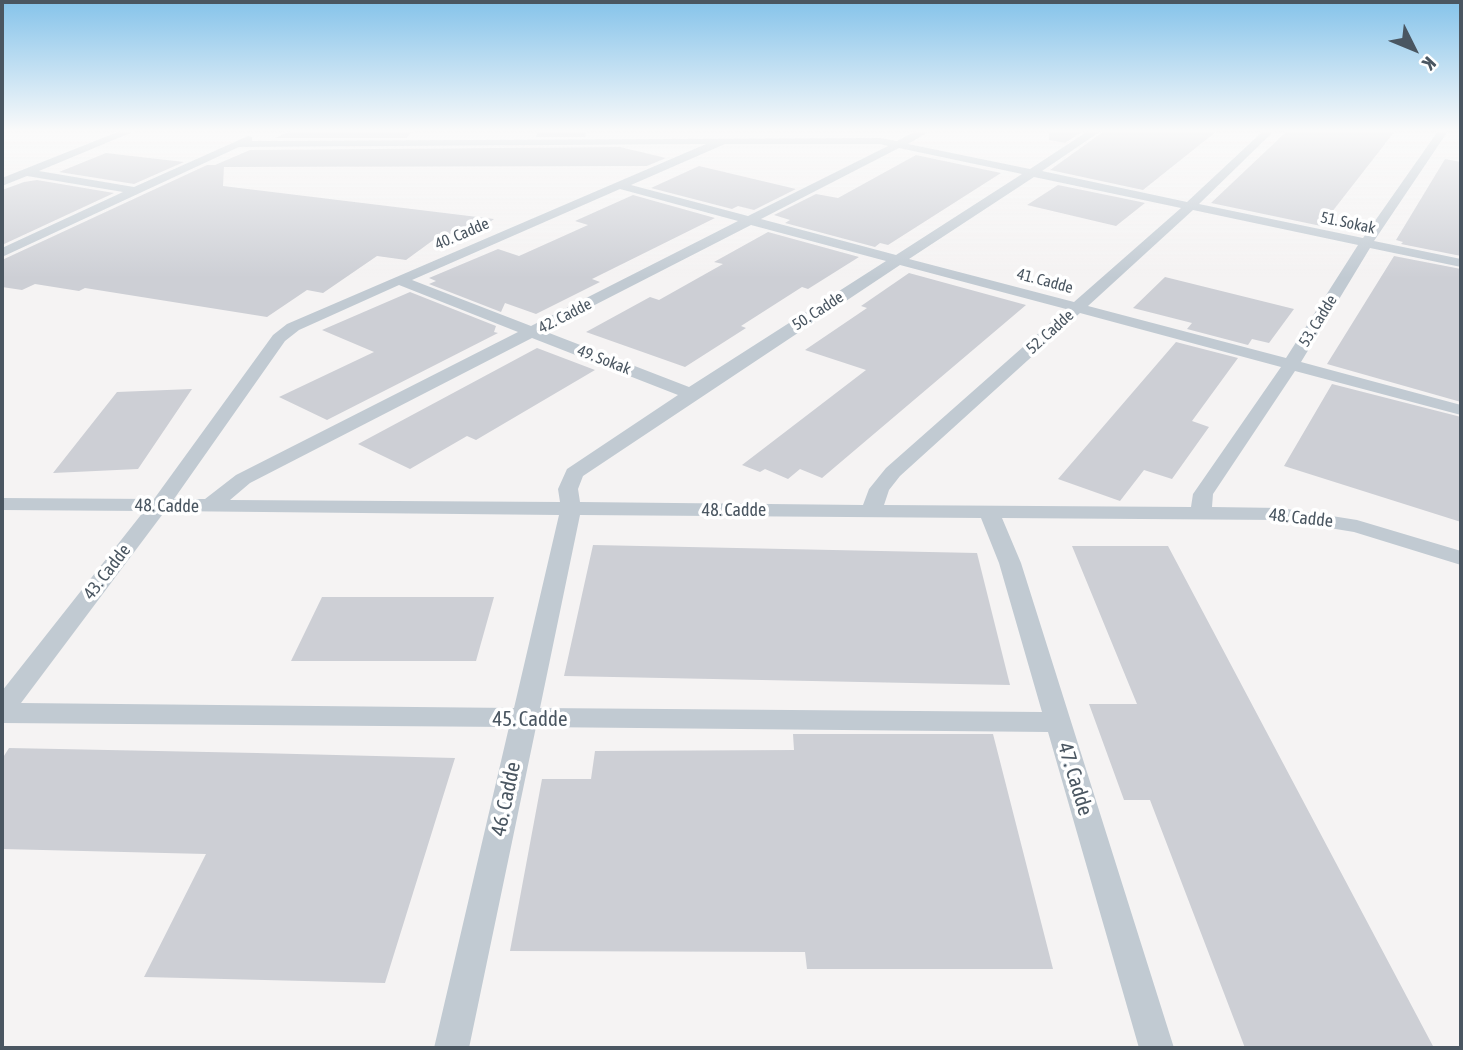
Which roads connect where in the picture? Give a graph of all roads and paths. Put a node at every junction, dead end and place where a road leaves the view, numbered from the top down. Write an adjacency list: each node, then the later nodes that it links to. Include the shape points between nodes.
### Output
1 (69, 180): 10 (street)
2 (160, 180): 10 (street)
3 (635, 180): 9 (street, 40. Cadde)
4 (831, 180): 12 (street, 42. Cadde)
5 (1023, 180): 15 (street, 50. Cadde)
6 (1067, 180): 11 (street, 51. Sokak)
7 (1217, 180): 11 (street, 52. Cadde)
8 (1409, 180): 13 (street, 53. Cadde)
9 (621, 186): 12 (street, 41. Cadde); 17 (street, 40. Cadde)
10 (136, 191): 14 (street)
11 (1190, 206): 13 (street, 51. Sokak); 18 (street, 52. Cadde)
12 (752, 221): 15 (street, 41. Cadde); 20 (street, 42. Cadde)
13 (1366, 243): 16 (street, 51. Sokak); 21 (street, 53. Cadde)
14 (2, 253)
15 (898, 260): 18 (street, 41. Cadde); 22 (street, 50. Cadde)
16 (1461, 262)
17 (399, 280): 19 (street, 40. Cadde); 20 (street, 49. Sokak)
18 (1077, 308): 21 (street, 41. Cadde); 28 (street, 52. Cadde, via 893,472 878,489)
19 (285, 332): 25 (street, 43. Cadde)
20 (532, 332): 22 (street, 49. Sokak); 26 (street, 42. Cadde, via 266,467)
21 (1291, 364): 23 (street, 41. Cadde); 30 (street, 53. Cadde, via 1203,494)
22 (691, 394): 27 (street, 50. Cadde, via 574,473 568,489)
23 (1461, 410)
24 (2, 504): 25 (street, 48. Cadde)
25 (159, 506): 26 (street, 48. Cadde); 32 (street, 43. Cadde)
26 (209, 506): 27 (street, 48. Cadde)
27 (571, 509): 28 (street, 48. Cadde); 33 (street, 46. Cadde)
28 (871, 511): 29 (street, 48. Cadde)
29 (989, 511): 30 (street, 48. Cadde); 34 (street, 47. Cadde, via 1010,563)
30 (1203, 513): 31 (street, 48. Cadde, via 1282,514 1334,521)
31 (1461, 558)
32 (2, 711): 33 (street, 45. Cadde)
33 (523, 719): 34 (street, 45. Cadde); 35 (street, 46. Cadde)
34 (1058, 722): 36 (street, 47. Cadde)
35 (451, 1048)
36 (1157, 1048)

